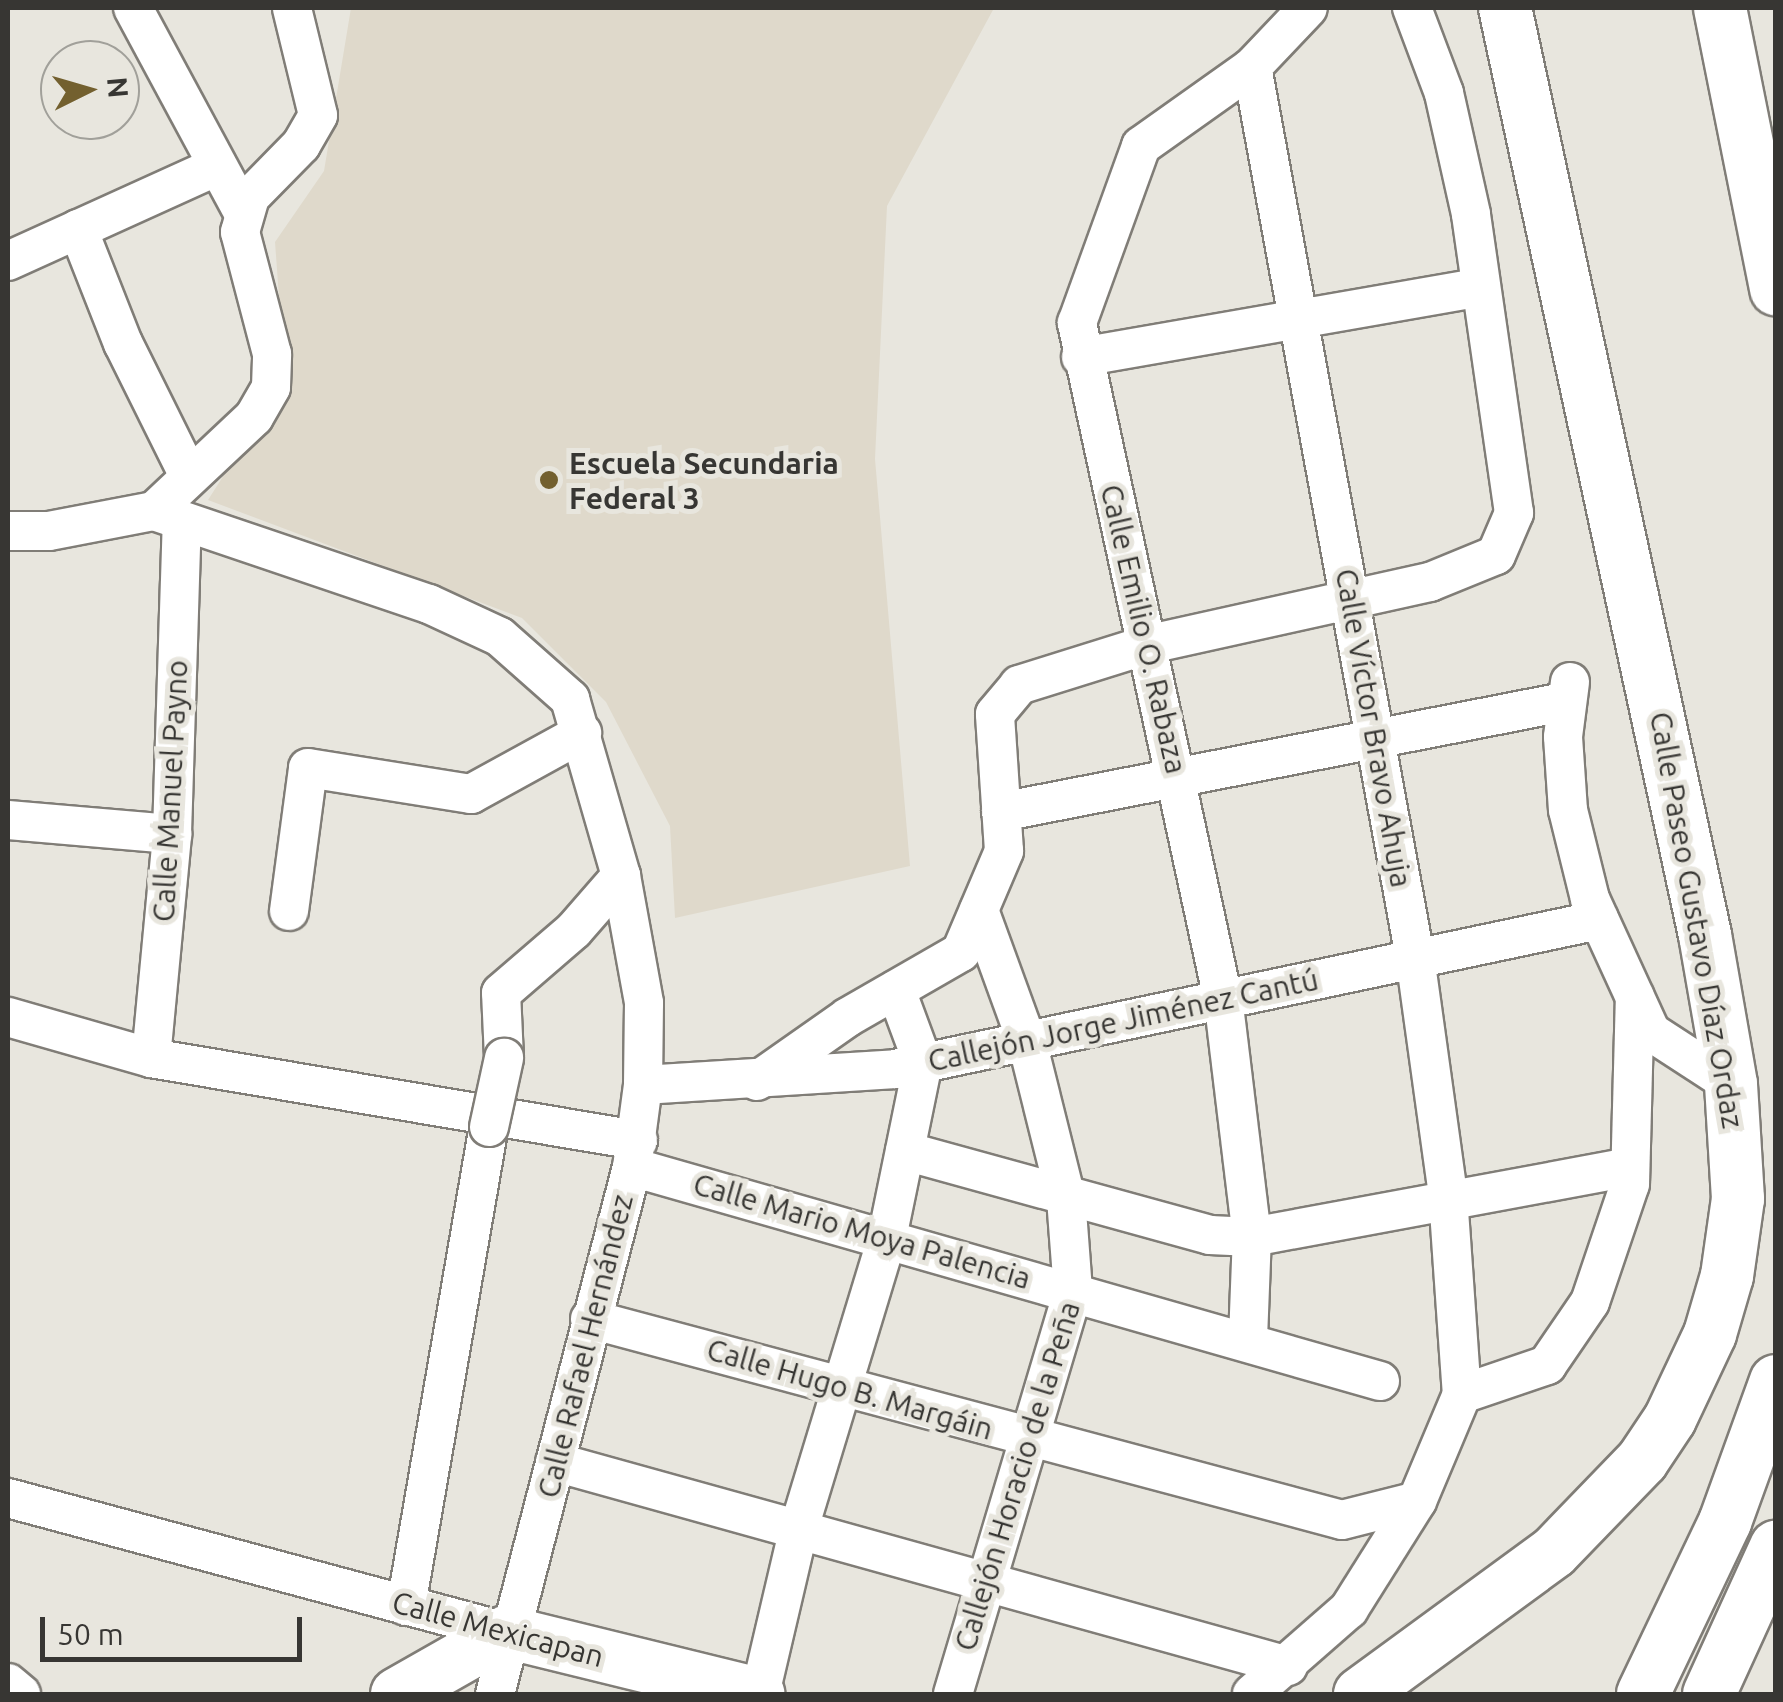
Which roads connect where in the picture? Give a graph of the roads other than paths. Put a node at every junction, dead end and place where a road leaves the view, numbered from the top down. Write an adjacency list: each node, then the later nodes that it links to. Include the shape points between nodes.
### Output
1 (133, 8): 8 (street)
2 (292, 8): 9 (street, via 318,115 314,130 261,180)
3 (1308, 8): 7 (street, Calle Emilio O. Rabaza)
4 (1412, 8): 12 (street, via 1456,137)
5 (1506, 8): 41 (main road, Calle Paseo Gustavo Díaz Ordaz, via 1604,446)
6 (1720, 8): 13 (main road)
7 (1252, 67): 14 (street, Calle Víctor Bravo Ahuja); 15 (street, Calle Emilio O. Rabaza, via 1141,146 1077,323)
8 (216, 167): 9 (street); 10 (street)
9 (243, 212): 16 (street, via 240,248 272,354 272,387 254,417)
10 (78, 229): 11 (street); 16 (street, via 123,343)
11 (8, 261)
12 (1476, 288): 14 (street); 19 (street, via 1514,514 1496,554 1430,582)
13 (1776, 290)
14 (1300, 320): 15 (street); 19 (street, Calle Víctor Bravo Ahuja)
15 (1081, 358): 20 (street, Calle Emilio O. Rabaza)
16 (189, 476): 17 (street)
17 (168, 517): 18 (street); 21 (street, Calle Rafael Hernández, via 340,571 500,638 570,699); 26 (street, Calle Manuel Payno)
18 (8, 531)
19 (1350, 598): 20 (street); 22 (street, Calle Víctor Bravo Ahuja)
20 (1150, 644): 23 (street, Calle Emilio O. Rabaza); 24 (street, via 1019,684 995,714)
21 (582, 733): 27 (street, Calle Rafael Hernández); 29 (street, via 471,794 308,768)
22 (1376, 738): 23 (street); 30 (street, via 1567,691 1568,810); 31 (street, Calle Víctor Bravo Ahuja)
23 (1177, 772): 24 (street); 34 (street, Calle Emilio O. Rabaza)
24 (1001, 812): 28 (street, via 1004,850)
25 (8, 820): 26 (street)
26 (172, 834): 37 (street, Calle Manuel Payno)
27 (621, 876): 39 (street, Calle Rafael Hernández, via 644,1003); 63 (street, bridge, via 574,930 502,993 504,1058)
28 (979, 910): 32 (street, via 961,952); 36 (street, Callejón Horacio de la Peña)
29 (289, 911)
30 (1599, 920): 31 (street, Callejón Jorge Jiménez Cantú); 33 (street)
31 (1416, 958): 34 (street, Callejón Jorge Jiménez Cantú); 45 (street, Calle Víctor Bravo Ahuja)
32 (896, 990): 38 (street); 40 (street)
33 (1635, 997): 41 (street, via 1652,1032); 44 (street)
34 (1223, 999): 36 (street, Callejón Jorge Jiménez Cantú); 47 (street, Calle Emilio O. Rabaza)
35 (8, 1017): 37 (street, Calle Mario Moya Palencia)
36 (1028, 1042): 38 (street, Callejón Jorge Jiménez Cantú); 46 (street, Callejón Horacio de la Peña)
37 (151, 1058): 43 (street, Calle Mario Moya Palencia)
38 (923, 1064): 40 (street, Callejón Jorge Jiménez Cantú); 42 (street)
39 (643, 1071): 40 (street, Callejón Jorge Jiménez Cantú); 43 (street, Calle Rafael Hernández)
40 (757, 1081)
41 (1731, 1084): 73 (main road, Calle Paseo Gustavo Díaz Ordaz, via 1738,1199 1727,1276 1710,1334 1670,1420 1595,1517)
42 (906, 1150): 46 (street); 48 (street)
43 (635, 1153): 48 (street, Calle Mario Moya Palencia); 50 (street, Calle Rafael Hernández)
44 (1630, 1167): 45 (street); 55 (street, via 1617,1236 1590,1302 1547,1365)
45 (1448, 1196): 47 (street); 55 (street, Calle Víctor Bravo Ahuja)
46 (1066, 1198): 47 (street, via 1210,1236); 49 (street, Callejón Horacio de la Peña)
47 (1252, 1236): 51 (street, Calle Emilio O. Rabaza)
48 (888, 1238): 49 (street, Calle Mario Moya Palencia); 54 (street)
49 (1073, 1291): 51 (street, Calle Mario Moya Palencia); 56 (street, Callejón Horacio de la Peña)
50 (590, 1319): 54 (street, Calle Hugo B. Margáin); 57 (street, Calle Rafael Hernández)
51 (1248, 1339): 53 (street, Calle Mario Moya Palencia)
52 (1776, 1381): 74 (main road, via 1725,1522)
53 (1380, 1382)
54 (842, 1383): 56 (street, Calle Hugo B. Margáin); 60 (street)
55 (1462, 1394): 59 (street)
56 (1026, 1439): 59 (street, Calle Hugo B. Margáin, via 1342,1520); 62 (street, Callejón Horacio de la Peña)
57 (555, 1462): 60 (street); 64 (street, Calle Rafael Hernández)
58 (8, 1498): 63 (street, Calle Mexicapan)
59 (1417, 1500): 65 (street, via 1349,1610)
60 (799, 1528): 62 (street); 67 (street)
61 (1776, 1546): 75 (main road)
62 (984, 1578): 65 (street); 71 (street, Callejón Horacio de la Peña)
63 (406, 1606): 64 (street, Calle Mexicapan)
64 (506, 1632): 67 (main road, Calle Mexicapan); 69 (main road); 70 (street, Calle Rafael Hernández)
65 (1288, 1666): 72 (street)
66 (8, 1683): 68 (street)
67 (735, 1692)
68 (20, 1694)
69 (397, 1694)
70 (495, 1694)
71 (953, 1694)
72 (1252, 1694)
73 (1360, 1694)
74 (1643, 1694)
75 (1709, 1694)

